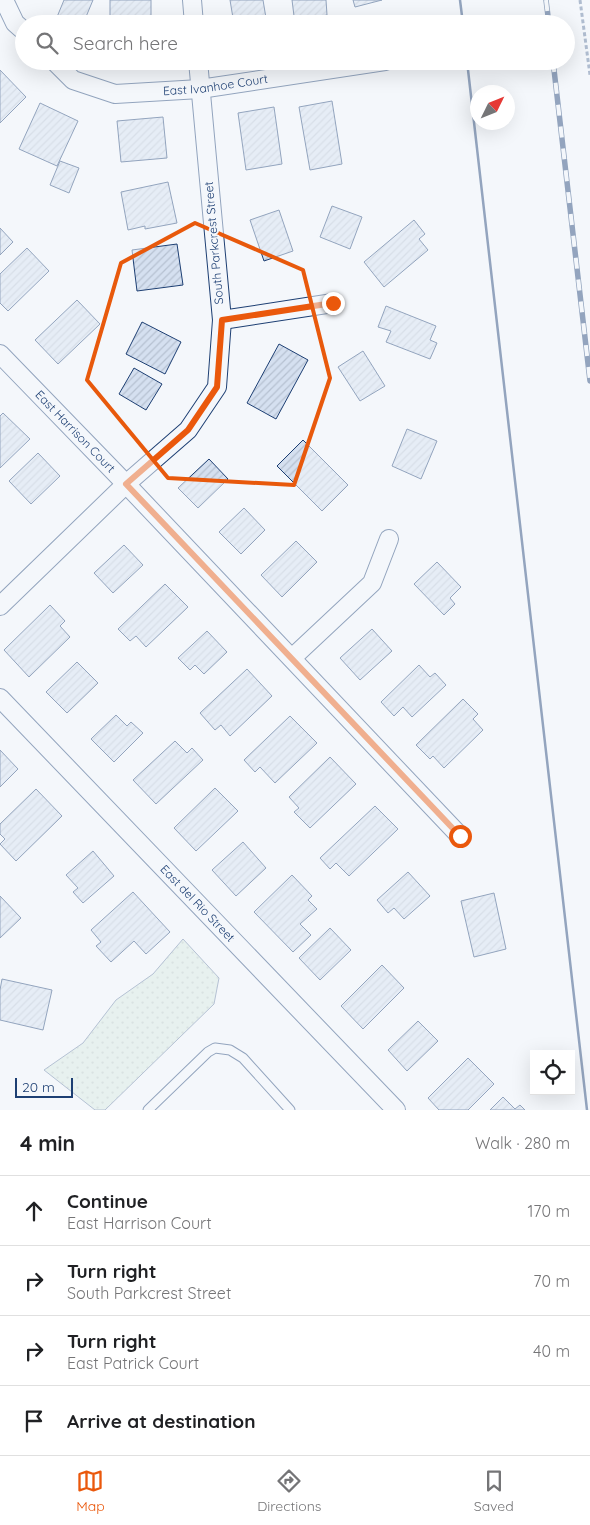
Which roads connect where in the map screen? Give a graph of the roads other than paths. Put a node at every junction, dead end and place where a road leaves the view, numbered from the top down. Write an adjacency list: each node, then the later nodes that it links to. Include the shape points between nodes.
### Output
1 (4, 0): 4 (street)
2 (192, 0): 3 (street)
3 (193, 15)
4 (15, 23)
5 (63, 70): 8 (street, East Ivanhoe Court, via 73,80 115,94)
6 (199, 70): 8 (street, South Parkcrest Street)
7 (326, 70): 8 (street, East Ivanhoe Court)
8 (200, 89): 10 (street, South Parkcrest Street)
9 (333, 303): 10 (street)
10 (222, 320): 12 (street, South Parkcrest Street, via 217,387 188,430)
11 (0, 354): 12 (street, East Harrison Court)
12 (126, 484): 14 (street, South Parkcrest Street); 15 (street, East Harrison Court)
13 (389, 539): 15 (street, via 372,583)
14 (0, 606)
15 (292, 658): 17 (street, East Harrison Court)
16 (0, 698): 20 (street, East del Rio Street)
17 (460, 836)
18 (148, 1110): 19 (lane, via 215,1048 230,1050 243,1058)
19 (290, 1110)
20 (396, 1110)

